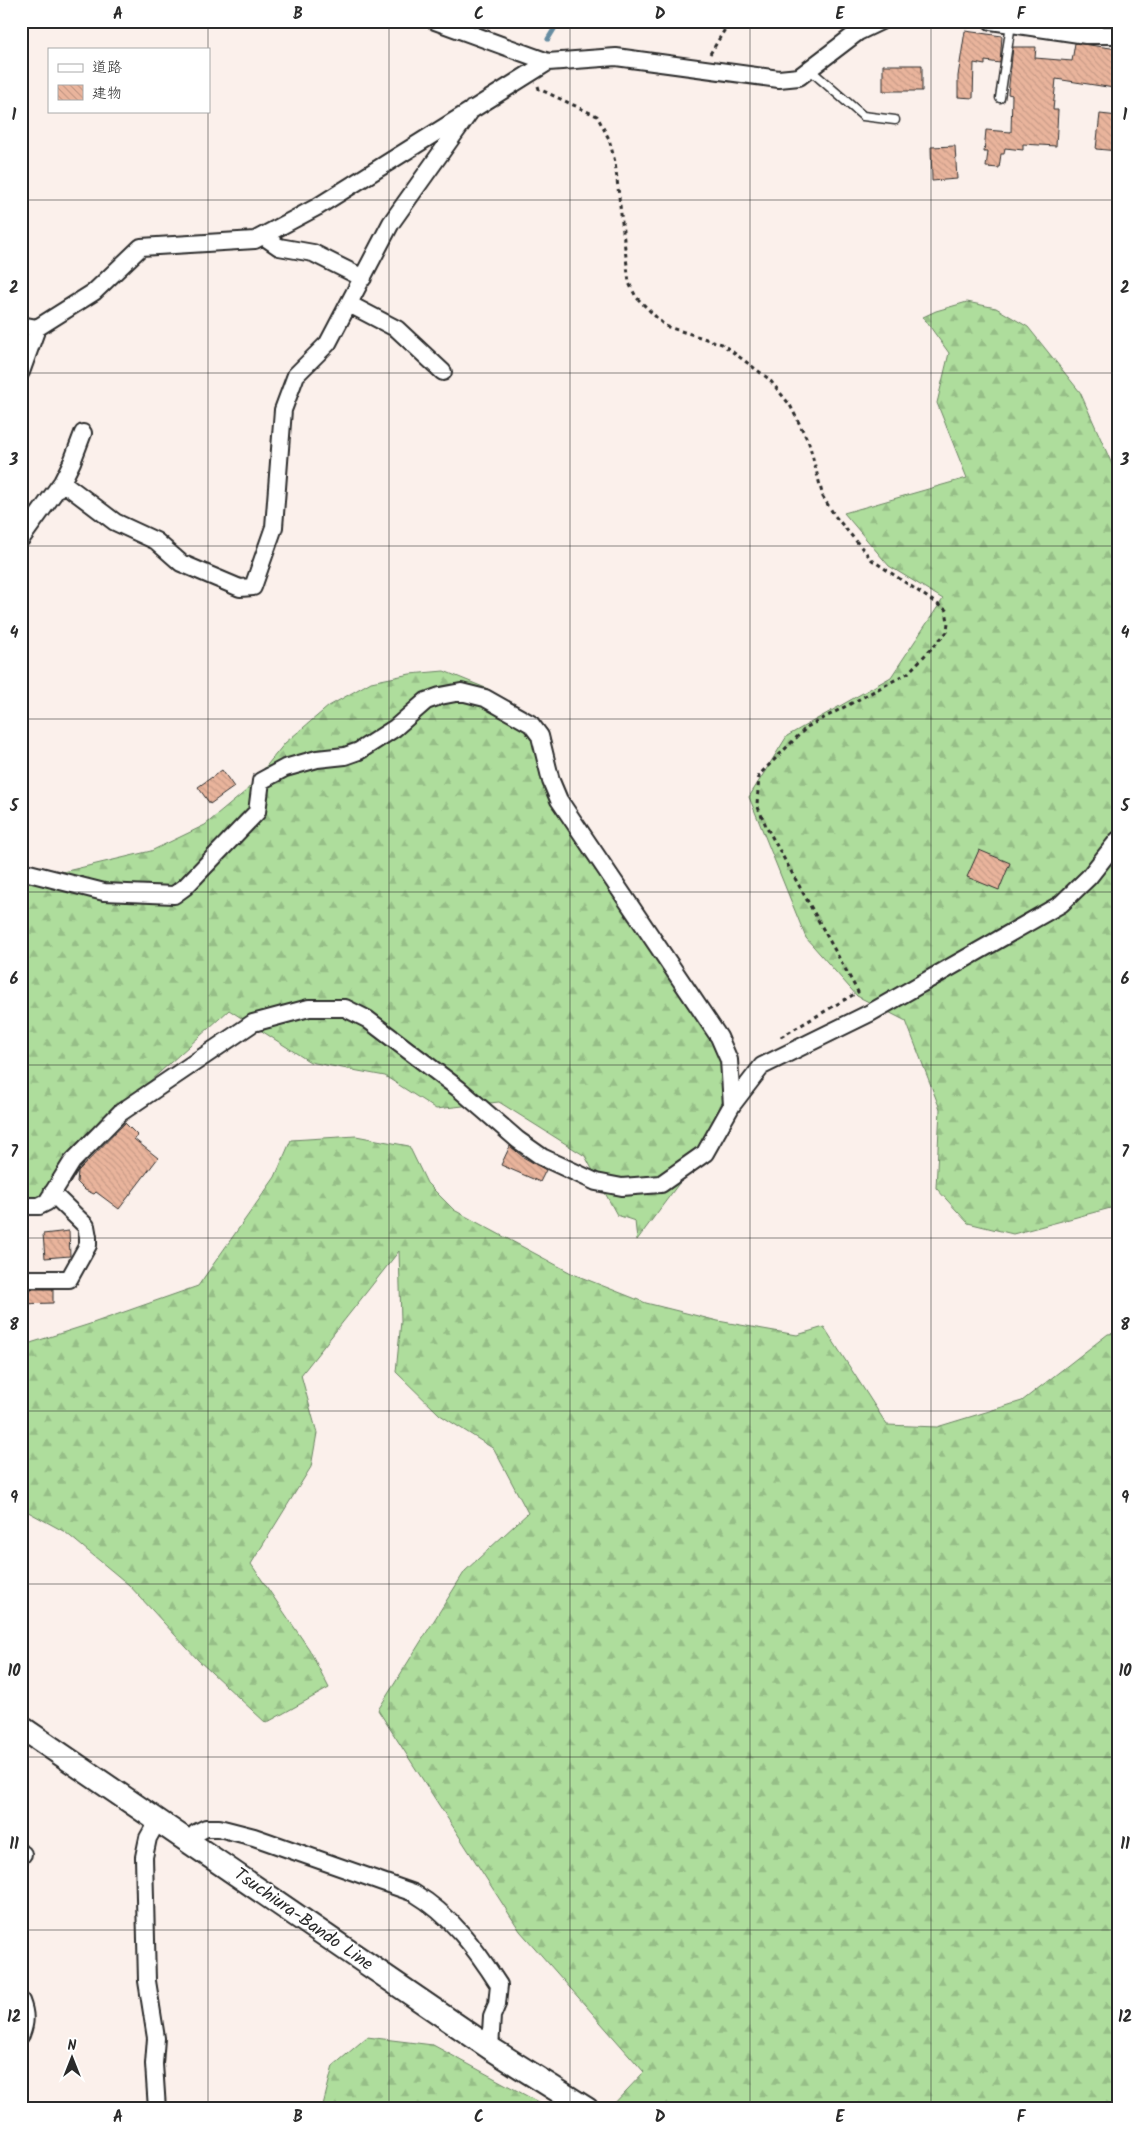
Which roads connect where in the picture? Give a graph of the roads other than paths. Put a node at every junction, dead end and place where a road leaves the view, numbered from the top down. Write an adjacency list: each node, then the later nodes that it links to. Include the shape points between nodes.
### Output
1 (435, 21): 7 (street)
2 (881, 21): 8 (street, via 858,32)
3 (991, 21): 4 (street)
4 (1011, 24): 5 (street); 9 (lane)
5 (1088, 28): 6 (street)
6 (1118, 35)
7 (548, 62): 8 (street, via 616,57 778,80 798,77); 10 (street)
8 (809, 69): 11 (lane, via 863,116)
9 (1000, 98)
10 (472, 109): 12 (street, via 317,207); 13 (street, via 391,223)
11 (895, 120)
12 (263, 236): 13 (street, via 279,246 313,253); 15 (street, via 256,240 141,247 94,292)
13 (363, 278): 14 (street)
14 (349, 304): 17 (street, via 397,329); 19 (street, via 328,343 296,374 283,410 274,527 253,587 240,588 181,563 156,541 115,522)
15 (29, 326): 16 (street)
16 (21, 372)
17 (443, 372)
18 (82, 432): 19 (street)
19 (62, 482): 20 (street)
20 (21, 539)
21 (1118, 840): 23 (street, via 1089,878 1061,904 870,1013 762,1066)
22 (21, 871): 23 (street, via 104,892 174,895 257,812 261,781 285,768 317,758 345,756 359,751 395,728 426,701 461,692 485,698 531,724 540,736 559,800 719,1037 729,1060)
23 (732, 1105): 24 (street, via 706,1153 661,1184 622,1187 596,1182 542,1157 518,1140 459,1089 367,1019 345,1008 308,1008 253,1023 120,1113 72,1162)
24 (52, 1193): 25 (street, via 47,1202 39,1206); 26 (street, via 86,1226 88,1245 69,1279)
25 (21, 1206)
26 (21, 1279)
27 (21, 1727): 28 (main road, Tsuchiura-Bando Line)
28 (158, 1820): 29 (main road, Tsuchiura-Bando Line); 33 (street, via 148,1838 144,1856 147,1981 156,2038)
29 (190, 1842): 32 (main road, Tsuchiura-Bando Line); 32 (street, via 196,1833 206,1828 219,1828 254,1837 414,1893 432,1904 466,1937 500,1985 492,2016)
30 (21, 2001): 31 (street, via 26,2014)
31 (21, 2035)
32 (490, 2048): 34 (main road, Tsuchiura-Bando Line)
33 (157, 2109)
34 (587, 2109)

